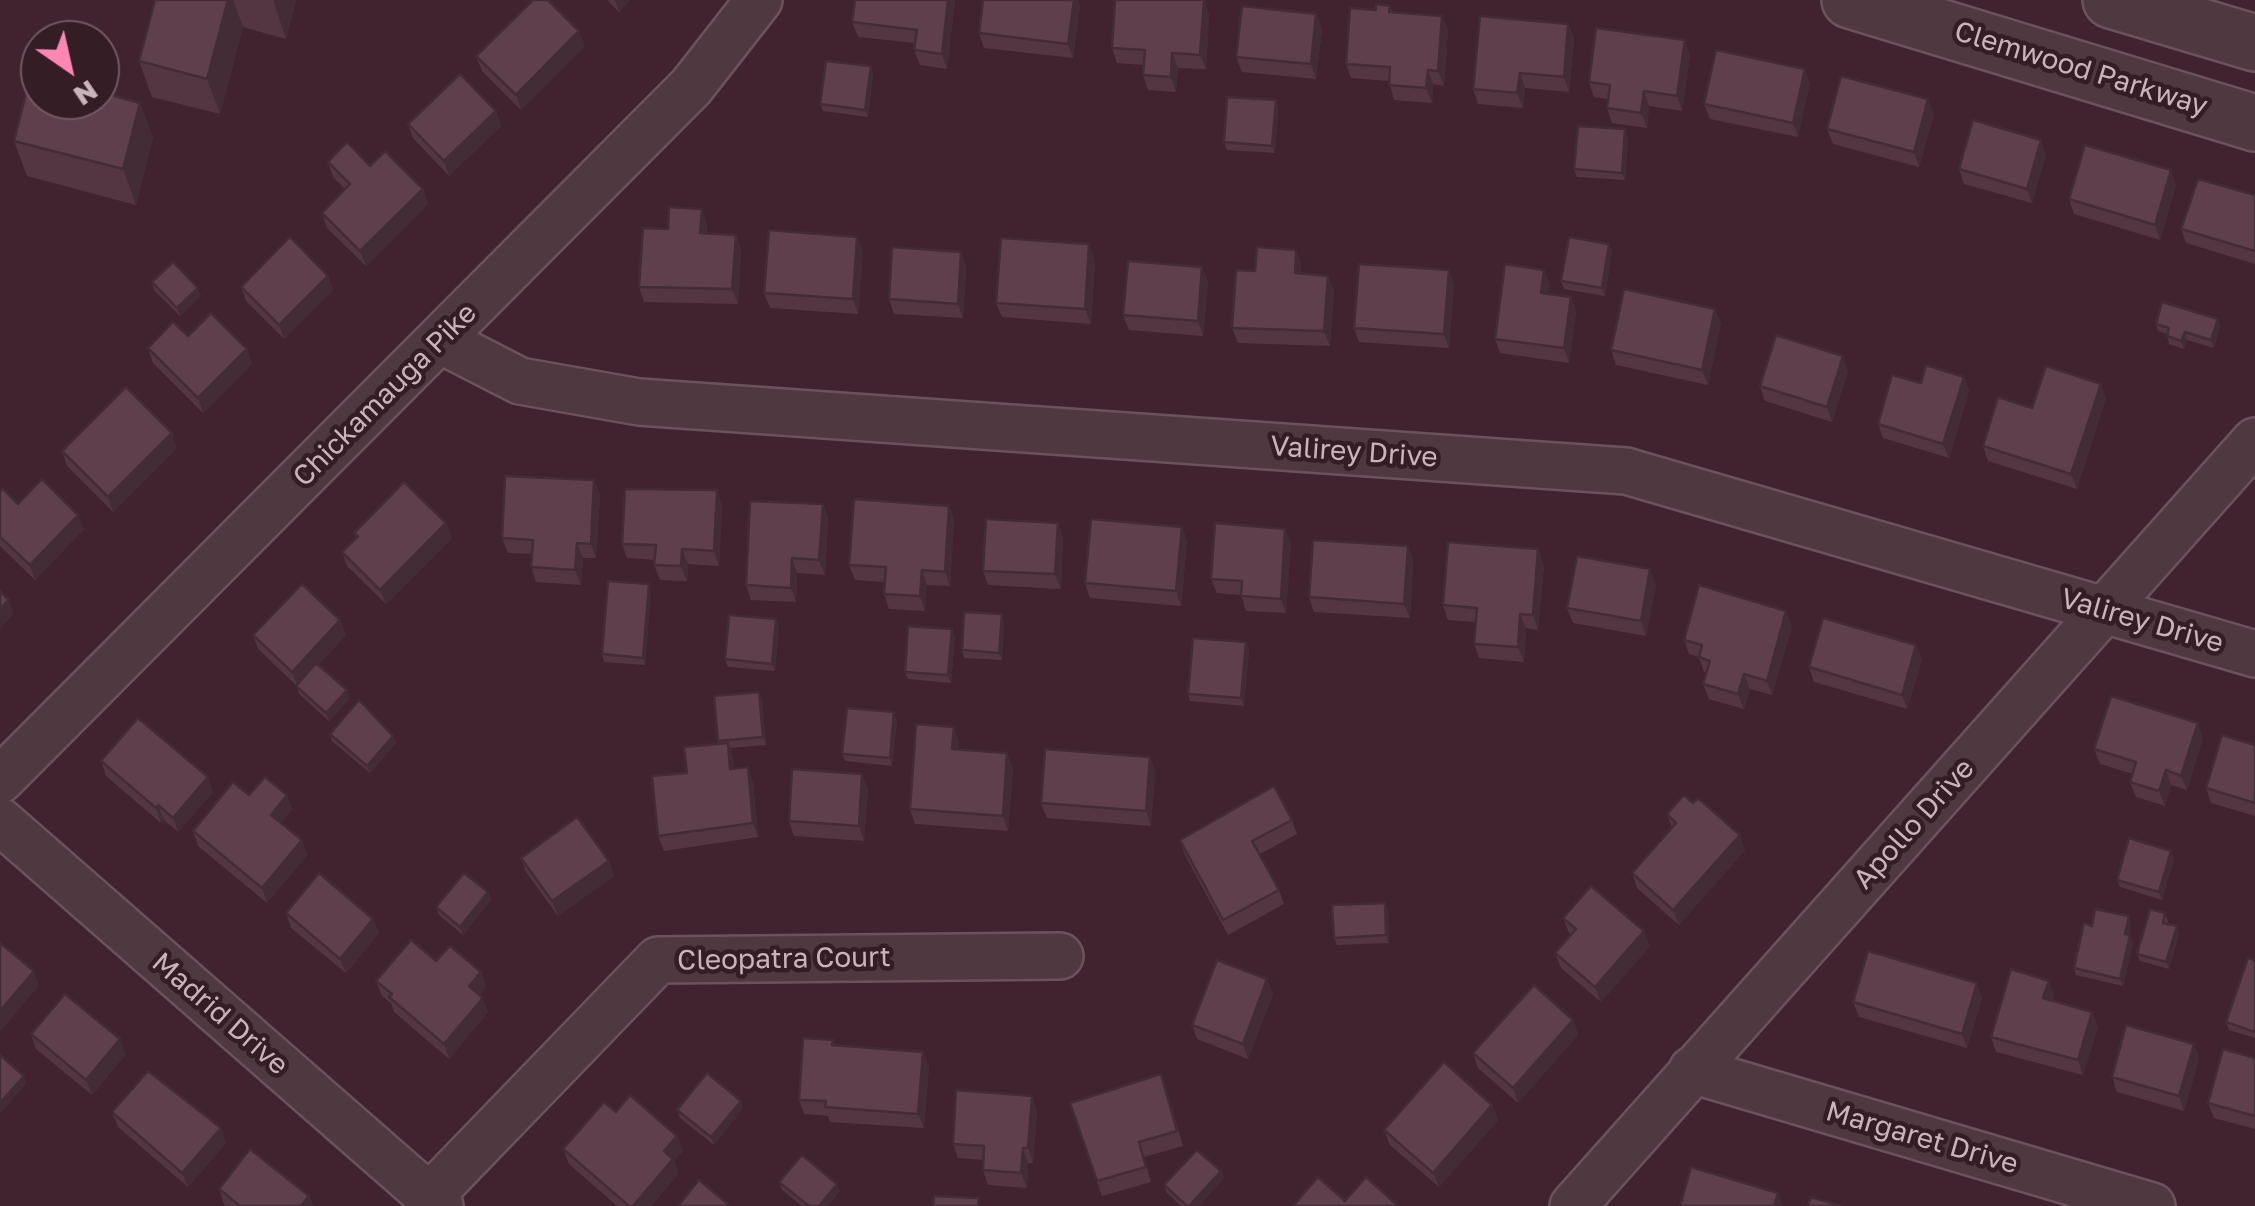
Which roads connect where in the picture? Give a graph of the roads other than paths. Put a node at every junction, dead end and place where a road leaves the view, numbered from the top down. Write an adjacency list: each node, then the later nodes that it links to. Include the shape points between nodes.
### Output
1 (759, 0): 6 (street, Chickamauga Pike, via 691,87)
2 (1850, 0): 5 (street, Clemwood Parkway)
3 (2111, 0): 4 (street)
4 (2255, 43)
5 (2255, 124)
6 (440, 340): 8 (street, Valirey Drive, via 520,381 639,402 1626,471); 10 (street, Chickamauga Pike)
7 (2255, 440): 8 (street, Apollo Drive)
8 (2107, 610): 9 (street, Valirey Drive); 13 (street, Apollo Drive)
9 (2255, 654)
10 (0, 780)
11 (0, 821): 14 (street, Madrid Drive)
12 (1060, 956): 14 (street, Cleopatra Court, via 658,960)
13 (1692, 1070): 15 (street, Apollo Drive); 16 (street, Margaret Drive)
14 (434, 1201)
15 (1573, 1206)
16 (2152, 1206)

